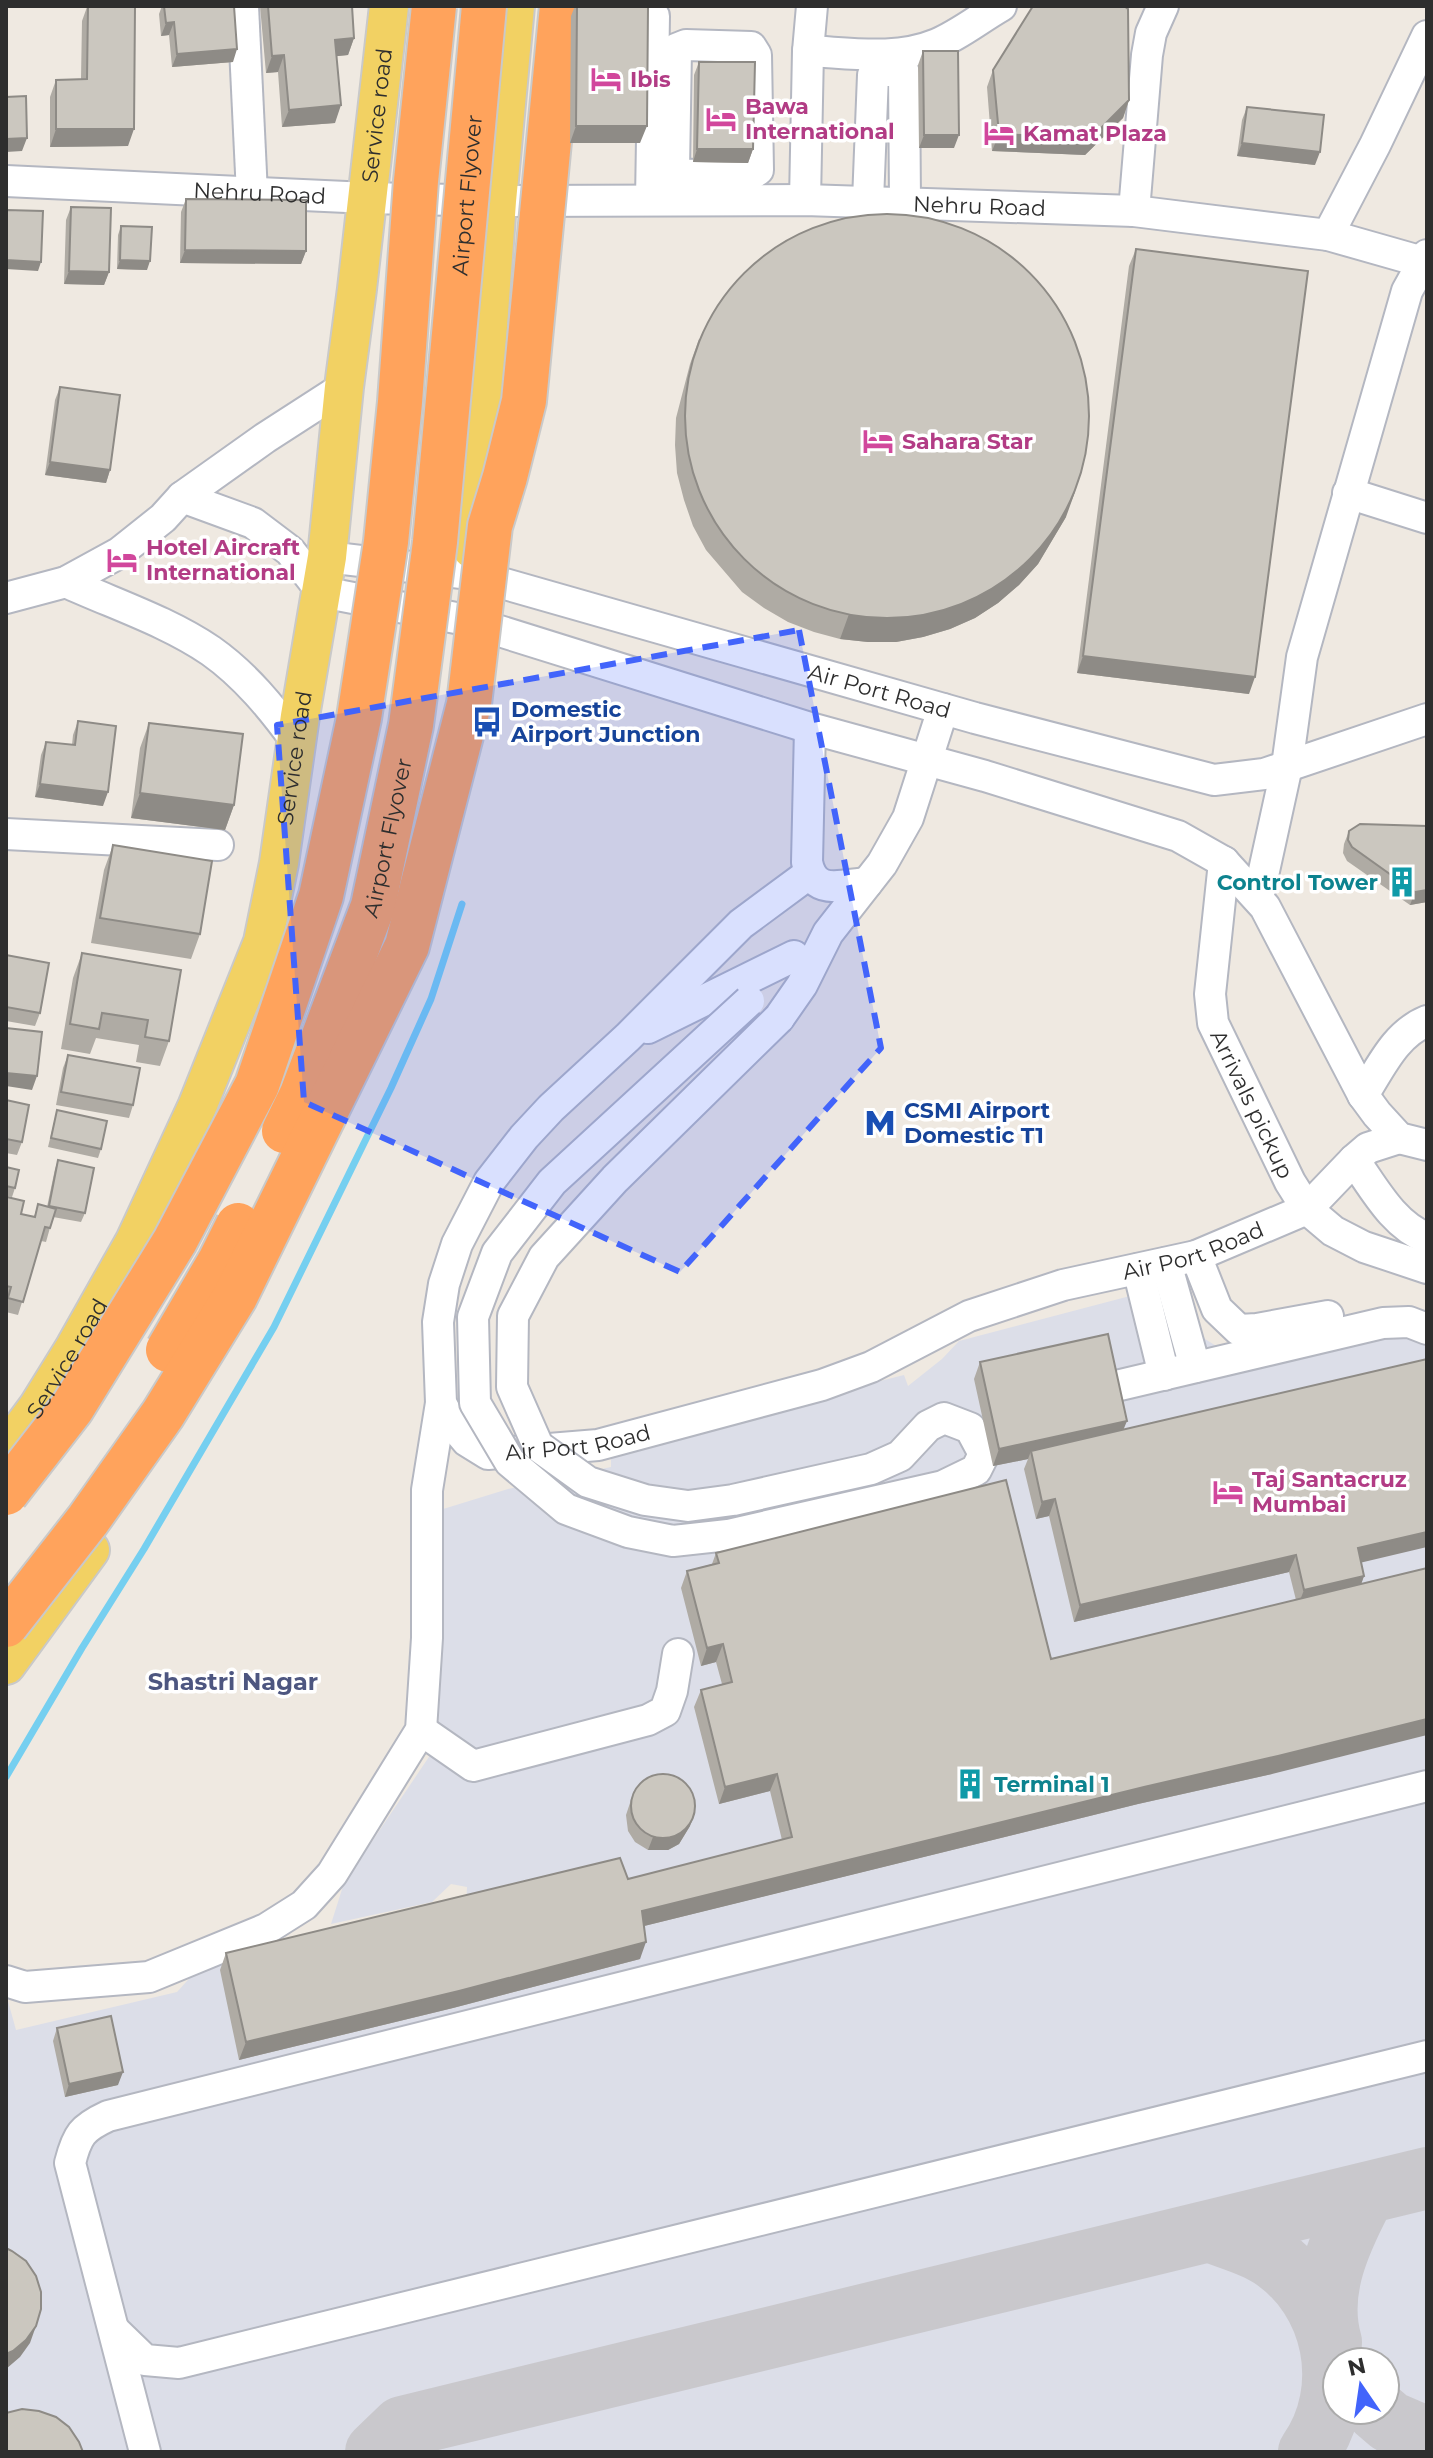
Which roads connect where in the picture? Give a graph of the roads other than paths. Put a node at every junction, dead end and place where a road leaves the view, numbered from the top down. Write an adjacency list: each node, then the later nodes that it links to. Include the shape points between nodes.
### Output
1 (243, 6): 18 (street)
2 (389, 6): 19 (main road, Service road)
3 (434, 6): 68 (highway, bridge, via 386,542 359,718 321,896 257,1085 189,1215 72,1408)
4 (484, 6): 69 (highway, Airport Flyover, bridge, via 435,542 411,725 373,906 302,1094 220,1261 112,1443)
5 (515, 6): 22 (main road)
6 (562, 6): 70 (highway, bridge, via 524,401 490,526 469,704 407,946 235,1297 163,1414)
7 (578, 6): 20 (street, via 566,17)
8 (597, 6): 17 (street, via 648,8 654,16)
9 (812, 6): 13 (street)
10 (1001, 6): 13 (street, via 939,44 915,51)
11 (1163, 6): 25 (street, via 1147,55)
12 (1427, 36): 26 (street)
13 (808, 51): 15 (street)
14 (758, 146): 15 (street); 17 (street, via 755,173); 17 (street, via 754,49 681,45 675,53 674,170)
15 (806, 147): 21 (street)
16 (6, 181): 18 (street, Nehru Road)
17 (669, 192): 20 (street, Nehru Road); 21 (street, Nehru Road)
18 (252, 194): 19 (street, Nehru Road)
19 (368, 198): 22 (street, Nehru Road); 28 (main road, Service road)
20 (563, 200): 22 (street, Nehru Road)
21 (805, 200): 23 (street, Nehru Road)
22 (497, 201): 33 (main road)
23 (868, 201): 24 (street, Nehru Road); 24 (street, via 873,75 901,71)
24 (905, 202): 25 (street, Nehru Road)
25 (1134, 211): 26 (street, Nehru Road)
26 (1328, 235): 27 (street, Nehru Road)
27 (1425, 259): 29 (street, Nehru Road, via 1407,291)
28 (344, 387): 30 (street); 32 (main road, Service road)
29 (1348, 493): 31 (street); 42 (street, Nehru Road, via 1302,657)
30 (182, 497): 32 (street, via 253,523); 34 (street, via 119,553)
31 (1427, 518)
32 (324, 574): 33 (street, Air Port Road); 36 (street); 40 (main road, Service road)
33 (470, 574): 36 (main road); 37 (street, Air Port Road)
34 (66, 582): 35 (street); 40 (street, via 212,652 248,683)
35 (6, 598)
36 (461, 619): 39 (street); 72 (main road, via 448,741 414,878 323,1157 216,1369)
37 (943, 709): 41 (street); 42 (street, Air Port Road, via 1214,780)
38 (1427, 719): 42 (street, Air Port Road)
39 (810, 728): 41 (street); 46 (street)
40 (296, 741): 67 (main road, Service road, via 263,942 197,1107 135,1241 38,1407)
41 (927, 762): 45 (street, via 1178,836); 47 (street, via 908,818)
42 (1287, 766): 48 (street, Nehru Road)
43 (6, 834): 44 (street)
44 (218, 845)
45 (1224, 862): 48 (street); 56 (street, Arrivals pickup, via 1210,994 1213,1023)
46 (810, 873): 47 (street, via 819,885); 52 (street, via 741,924)
47 (867, 883): 49 (street)
48 (1258, 898): 53 (street)
49 (828, 933): 50 (street); 50 (street, bridge, via 779,1018 615,1179 544,1257 513,1316 512,1387 538,1446 588,1482 645,1500 688,1506 733,1500 871,1469 900,1456 928,1426 944,1418 970,1428 984,1454 976,1470 943,1486 728,1535 673,1541 628,1532 566,1509 510,1462 475,1403 473,1317 497,1253 552,1182)
50 (794, 956): 52 (street)
51 (1427, 1021): 53 (street, via 1400,1038)
52 (628, 1037): 66 (street, via 524,1137 489,1182 457,1244 438,1322)
53 (1363, 1095): 54 (street, via 1377,1114)
54 (1413, 1141): 55 (street, via 1368,1148)
55 (1354, 1160): 56 (street, Air Port Road); 57 (street, via 1390,1211 1413,1233)
56 (1307, 1209): 58 (street, Air Port Road); 60 (street, Arrivals pickup, via 1364,1247)
57 (1427, 1238)
58 (1196, 1256): 59 (street, Air Port Road); 61 (street, via 1217,1309 1239,1330 1387,1307)
59 (1152, 1266): 63 (street); 64 (street); 66 (street, Air Port Road, via 1063,1285 969,1316 871,1367 822,1385 598,1445 488,1454 467,1441)
60 (1427, 1268)
61 (1427, 1312)
62 (1427, 1329): 63 (street, via 1409,1322 1383,1323)
63 (1195, 1367): 64 (street)
64 (1164, 1375): 65 (street)
65 (1116, 1386)
66 (441, 1403): 73 (street, via 427,1490)
67 (6, 1450)
68 (6, 1493)
69 (6, 1578)
70 (6, 1625)
71 (678, 1654): 73 (street, via 665,1711 648,1720 473,1766)
72 (6, 1665)
73 (421, 1730): 75 (street, via 332,1874 304,1905 266,1929 149,1977 25,1987)
74 (1427, 1786): 77 (street, via 108,2116 85,2127 70,2163)
75 (6, 1981)
76 (1427, 2056): 78 (street)
77 (115, 2330): 78 (street, via 145,2360); 79 (street)
78 (179, 2363): 79 (street, via 151,2383)
79 (142, 2438)

